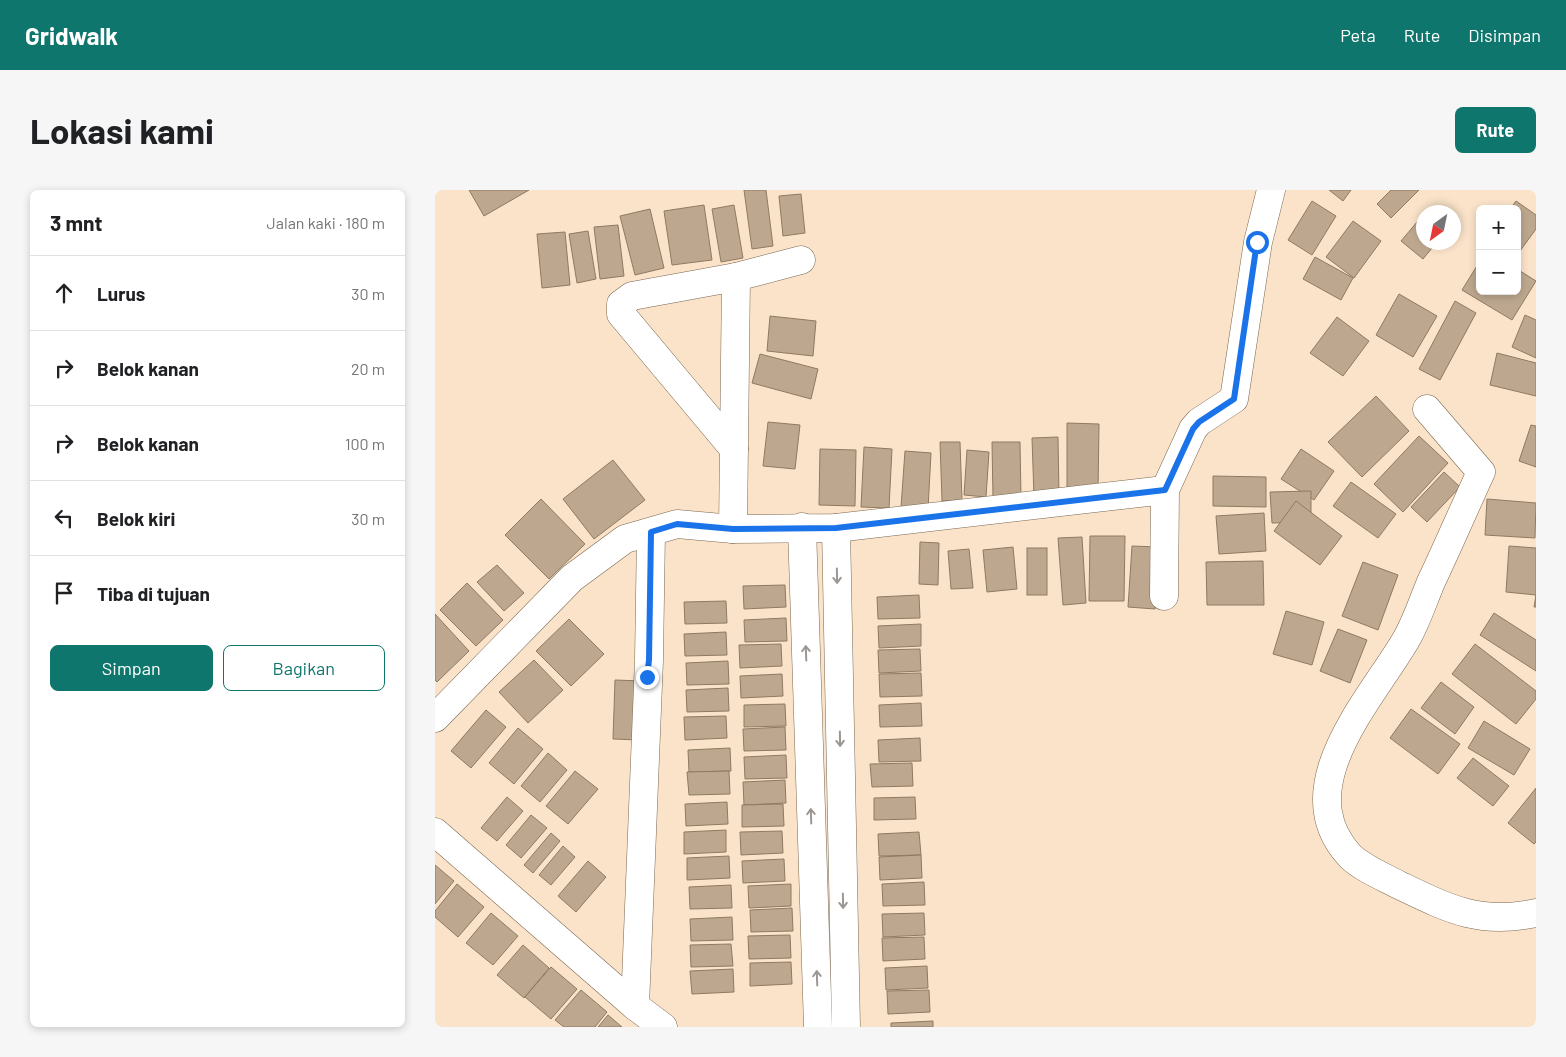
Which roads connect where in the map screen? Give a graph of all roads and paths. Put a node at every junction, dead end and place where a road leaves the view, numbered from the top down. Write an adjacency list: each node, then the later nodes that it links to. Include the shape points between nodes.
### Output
1 (1271, 190): 6 (street, via 1257,242 1234,399 1193,429)
2 (801, 260): 3 (street)
3 (736, 276): 5 (street); 5 (street, via 632,296 621,304 621,314)
4 (1427, 409): 14 (street, via 1481,472 1407,636 1341,742 1327,779 1327,811 1336,837 1351,857 1384,878 1456,912 1487,918)
5 (734, 449): 9 (street)
6 (1165, 490): 8 (street); 11 (street)
7 (802, 527): 8 (street); 9 (street); 17 (street, one-way to 7)
8 (836, 528): 18 (street, one-way to 18)
9 (733, 529): 10 (street, via 677,524)
10 (651, 532): 12 (street, via 625,539 571,578); 15 (street)
11 (1164, 596)
12 (435, 718)
13 (435, 832): 15 (street)
14 (1536, 914)
15 (635, 1006): 16 (street)
16 (663, 1027)
17 (818, 1027)
18 (846, 1027)

